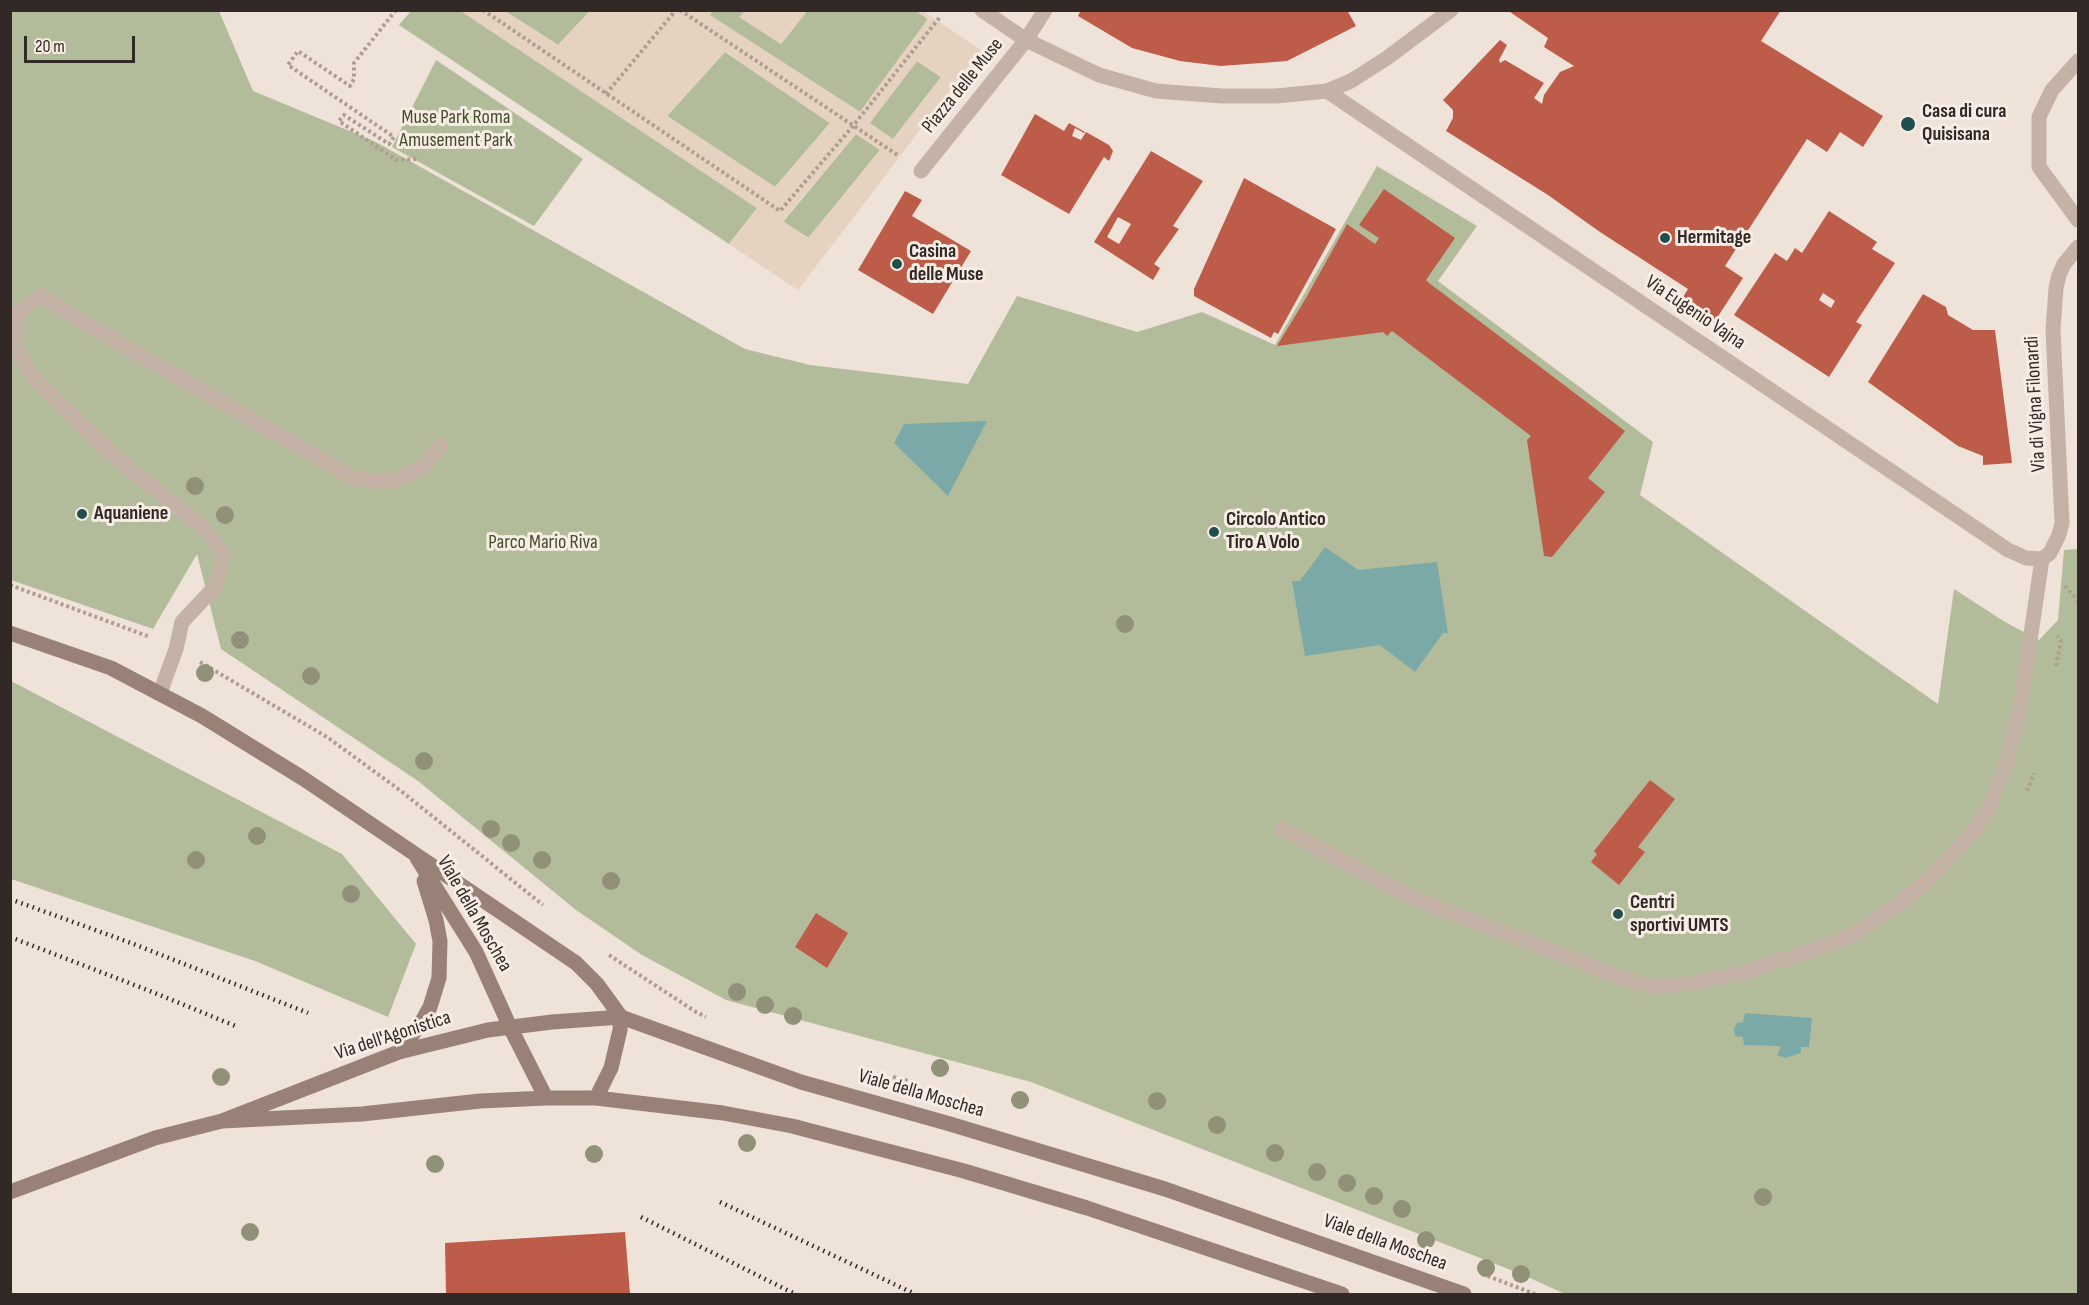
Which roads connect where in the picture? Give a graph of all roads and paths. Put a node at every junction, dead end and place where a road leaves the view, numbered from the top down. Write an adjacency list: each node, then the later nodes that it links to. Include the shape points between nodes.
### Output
1 (396, 10): 13 (path, via 354,63 350,86 298,51 288,65 394,137 389,144 344,115 339,121 396,160)
2 (483, 10): 11 (path)
3 (678, 10): 11 (path); 12 (path)
4 (982, 10): 8 (street, Piazza delle Muse)
5 (1045, 10): 8 (street)
6 (1451, 10): 10 (street, via 1378,64)
7 (940, 17): 12 (path)
8 (1026, 40): 10 (street, via 1099,75 1156,91 1222,96); 14 (street, Piazza delle Muse)
9 (2079, 61): 15 (street, via 2052,90 2039,117 2039,167)
10 (1327, 91): 18 (street, Via Eugenio Vajna, via 2008,550 2026,558)
11 (606, 94): 12 (path, via 780,211)
12 (853, 126): 14 (path)
13 (419, 159)
14 (921, 171)
15 (2079, 220)
16 (2079, 247): 18 (street, Via di Vigna Filonardi, via 2064,264 2056,288 2053,330 2062,522 2055,544)
17 (441, 445): 21 (street, via 423,467 396,480 385,483 359,479 41,295 18,312 14,344 31,375 122,463 203,527 224,555 215,587 182,622)
18 (2042, 559): 23 (street, via 2021,702 2007,761 1991,804 1956,852 1920,886 1854,934 1814,950 1740,973 1687,984 1646,985 1412,897)
19 (10, 585): 21 (path)
20 (10, 633): 22 (main road, Viale della Moschea, via 111,668)
21 (176, 650): 22 (street); 25 (path, via 327,737 401,790)
22 (160, 693): 24 (main road, Viale della Moschea, via 304,779)
23 (1282, 829)
24 (414, 853): 27 (main road, Viale della Moschea, via 576,963); 29 (main road, Viale della Moschea, via 476,952); 30 (main road, via 436,920 440,967 430,1007)
25 (550, 911)
26 (604, 952): 28 (path, via 696,1012)
27 (621, 1017): 29 (main road, Via dell'Agonistica); 34 (main road, via 611,1068); 39 (main road, Viale della Moschea, via 801,1082 1165,1189)
28 (716, 1020)
29 (510, 1027): 30 (main road, Via dell'Agonistica); 33 (main road, Viale della Moschea)
30 (399, 1052): 35 (main road, Via dell'Agonistica)
31 (883, 1074): 32 (path)
32 (915, 1083)
33 (546, 1098): 34 (main road); 35 (main road, Via dell'Agonistica)
34 (596, 1098): 38 (main road, via 746,1117 888,1151 1087,1208)
35 (222, 1121): 36 (main road, Via dell'Agonistica, via 155,1138)
36 (10, 1192)
37 (1480, 1273): 40 (path)
38 (1342, 1294)
39 (1464, 1294)
40 (1535, 1294)

